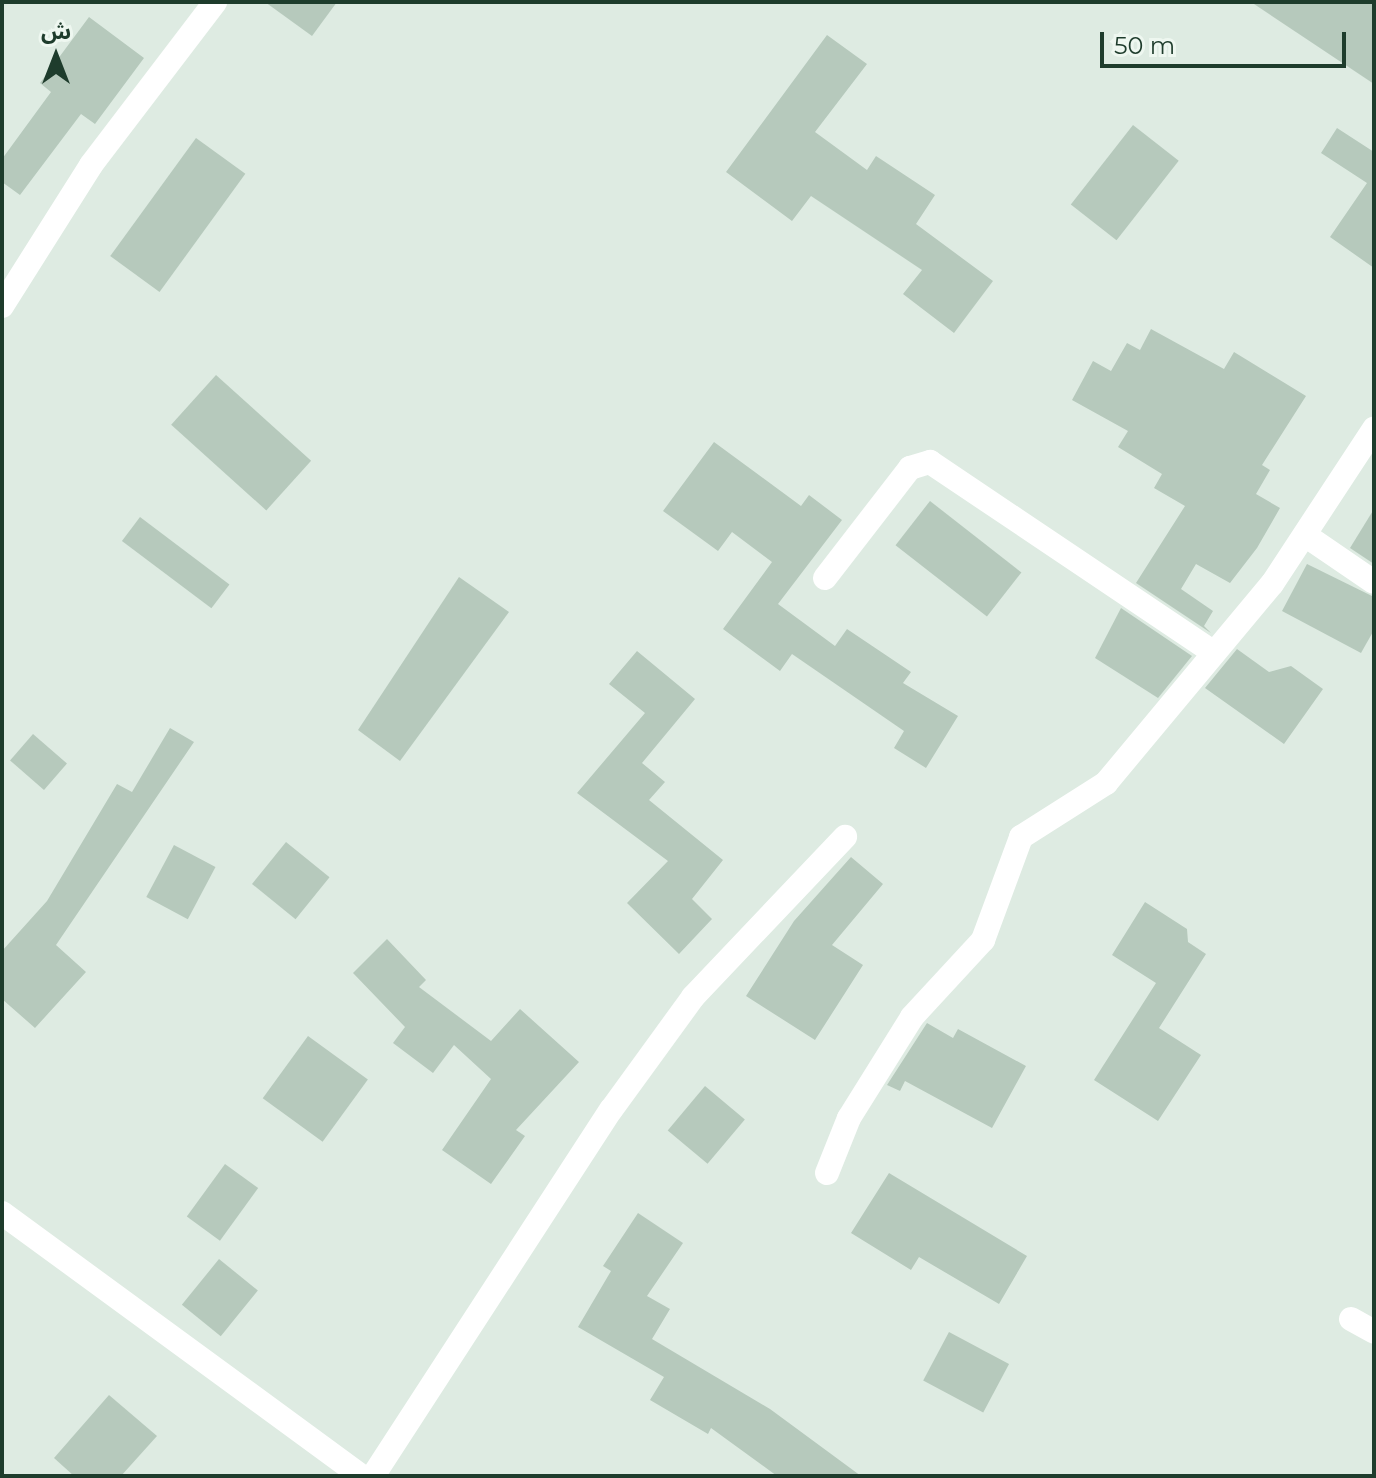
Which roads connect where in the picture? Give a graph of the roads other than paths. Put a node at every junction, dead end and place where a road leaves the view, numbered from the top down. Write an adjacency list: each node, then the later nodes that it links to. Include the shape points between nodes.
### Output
1 (215, 2): 2 (street, via 91,165)
2 (2, 306)
3 (1374, 429): 4 (street)
4 (1305, 535): 6 (street); 7 (street)
5 (825, 578): 7 (street, via 900,479 930,462)
6 (1374, 582)
7 (1214, 653): 9 (street, via 1106,783 1021,837 983,940 912,1017 849,1118)
8 (845, 837): 14 (street, via 693,997 611,1110)
9 (827, 1173)
10 (2, 1213): 13 (street)
11 (1351, 1319): 12 (street)
12 (1374, 1332)
13 (361, 1476)
14 (373, 1476)

